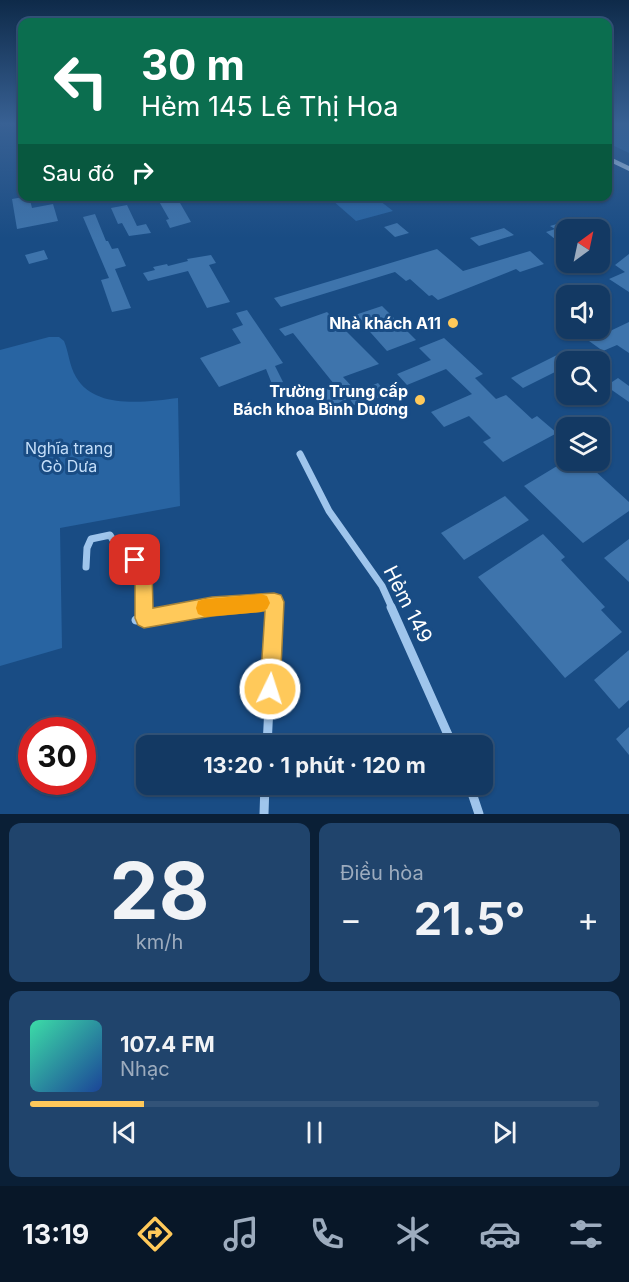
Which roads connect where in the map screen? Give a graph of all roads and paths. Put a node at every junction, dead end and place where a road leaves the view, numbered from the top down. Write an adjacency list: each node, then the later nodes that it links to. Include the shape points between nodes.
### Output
1 (616, 162): 2 (main road)
2 (629, 169)
3 (300, 454): 6 (street, Hẻm 149, via 329,511 382,586)
4 (86, 567): 5 (street, via 91,539 113,536 120,552 143,566 140,619 212,606 274,602)
5 (268, 735)
6 (448, 735)
7 (265, 795): 9 (street)
8 (473, 795): 10 (street)
9 (264, 814)
10 (479, 814)

